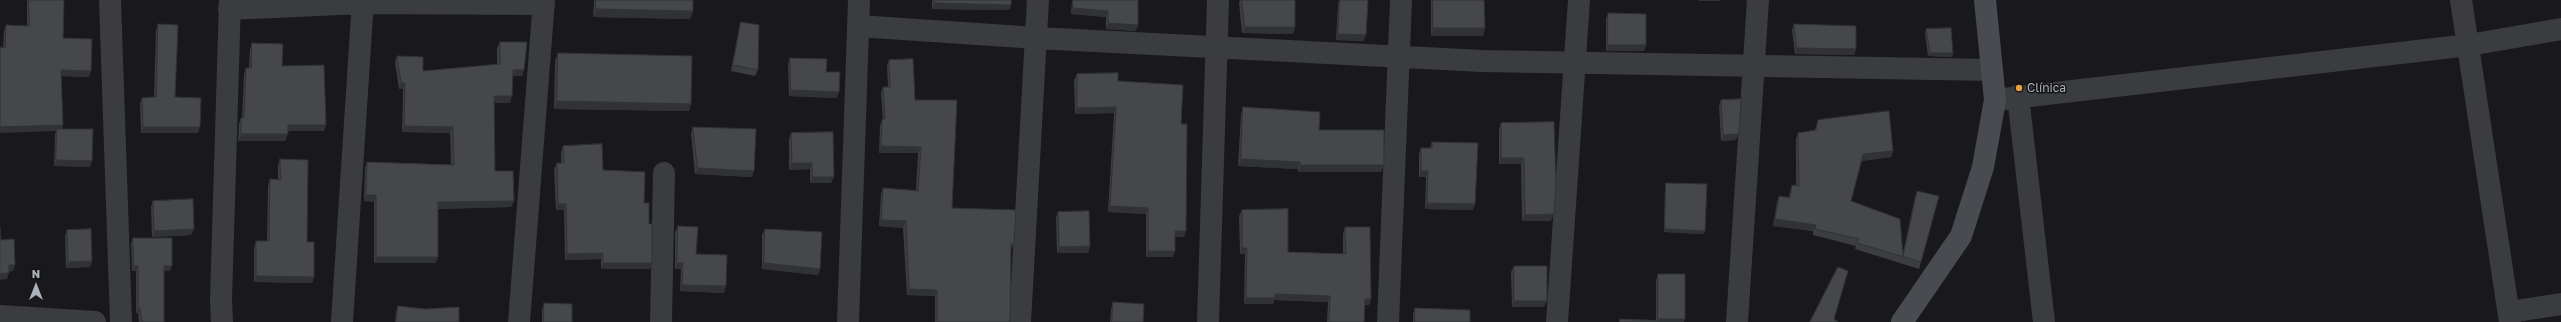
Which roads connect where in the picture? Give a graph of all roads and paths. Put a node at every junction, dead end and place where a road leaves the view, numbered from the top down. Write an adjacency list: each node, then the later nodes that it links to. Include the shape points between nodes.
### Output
1 (110, 0): 29 (street)
2 (859, 0): 13 (street)
3 (1038, 0): 15 (street)
4 (1218, 0): 17 (street)
5 (1401, 0): 18 (street)
6 (1579, 0): 19 (street)
7 (1758, 0): 20 (street)
8 (1985, 0): 21 (street)
9 (2461, 0): 16 (street)
10 (363, 2): 11 (street); 12 (street); 31 (street)
11 (544, 2): 32 (street)
12 (229, 5): 30 (street)
13 (858, 26): 15 (street); 34 (street)
14 (2561, 29): 16 (street)
15 (1037, 38): 17 (street); 35 (street)
16 (2468, 45): 22 (street); 27 (street)
17 (1216, 46): 18 (street); 36 (street)
18 (1399, 56): 19 (street); 37 (street)
19 (1575, 64): 20 (street); 38 (street)
20 (1755, 67): 21 (street); 39 (street)
21 (1991, 70): 23 (street)
22 (2018, 96): 23 (street); 41 (street)
23 (1995, 100): 40 (street, via 1983,167 1961,236)
24 (664, 173): 33 (street)
25 (2561, 304): 27 (street)
26 (0, 316): 28 (street)
27 (2510, 317)
28 (95, 322)
29 (120, 322)
30 (222, 322)
31 (342, 322)
32 (519, 322)
33 (661, 322)
34 (848, 322)
35 (1020, 322)
36 (1208, 322)
37 (1388, 322)
38 (1557, 322)
39 (1737, 322)
40 (1902, 322)
41 (2044, 322)

